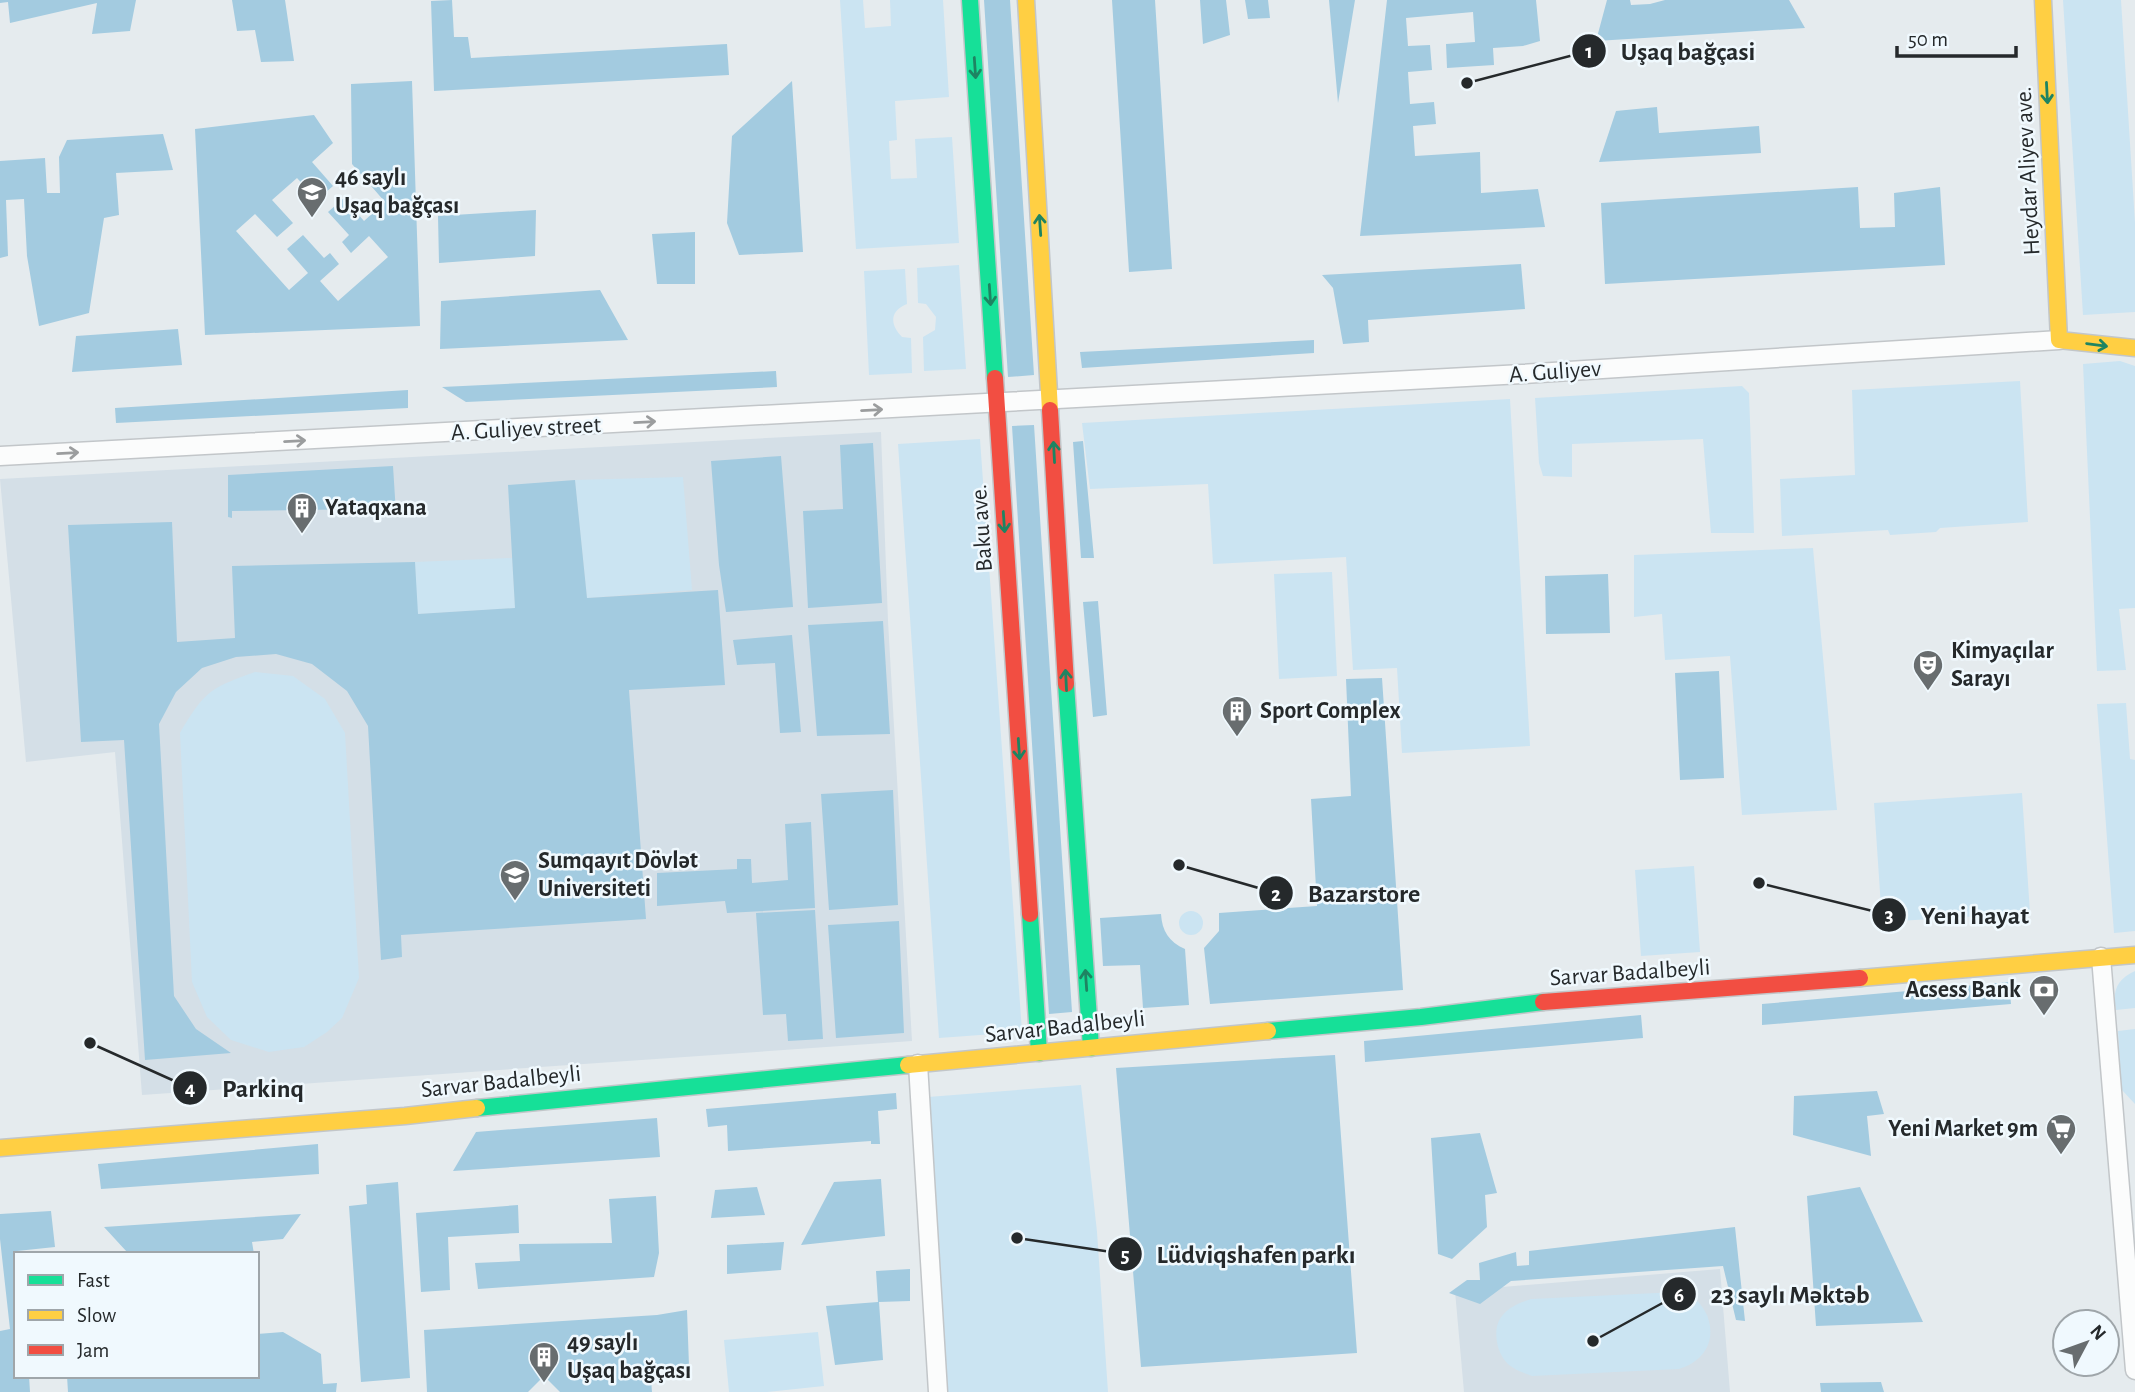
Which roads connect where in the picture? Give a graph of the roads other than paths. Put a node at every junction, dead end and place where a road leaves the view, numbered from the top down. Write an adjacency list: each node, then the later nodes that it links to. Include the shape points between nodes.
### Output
1 (970, 0): 7 (street, Baku ave., one-way to 7)
2 (1026, 0): 6 (street, one-way to 2)
3 (2043, 0): 4 (street, Heydar Aliyev ave., one-way to 4)
4 (2059, 340): 5 (street, one-way to 5); 6 (street, A. Guliyev)
5 (2135, 348)
6 (1051, 398): 7 (street, A. Guliyev street); 11 (street, one-way to 6)
7 (996, 401): 8 (street, A. Guliyev street, one-way to 7); 12 (street, Baku ave., one-way to 12)
8 (0, 456)
9 (2135, 955): 10 (street, Sarvar Badalbeyli)
10 (2101, 957): 11 (street, Sarvar Badalbeyli, via 1539,1002); 15 (street)
11 (1091, 1048): 12 (street, Sarvar Badalbeyli)
12 (1039, 1053): 13 (street, Sarvar Badalbeyli)
13 (918, 1064): 14 (street, Sarvar Badalbeyli, via 405,1116); 16 (street)
14 (0, 1148)
15 (2135, 1370)
16 (938, 1392)

